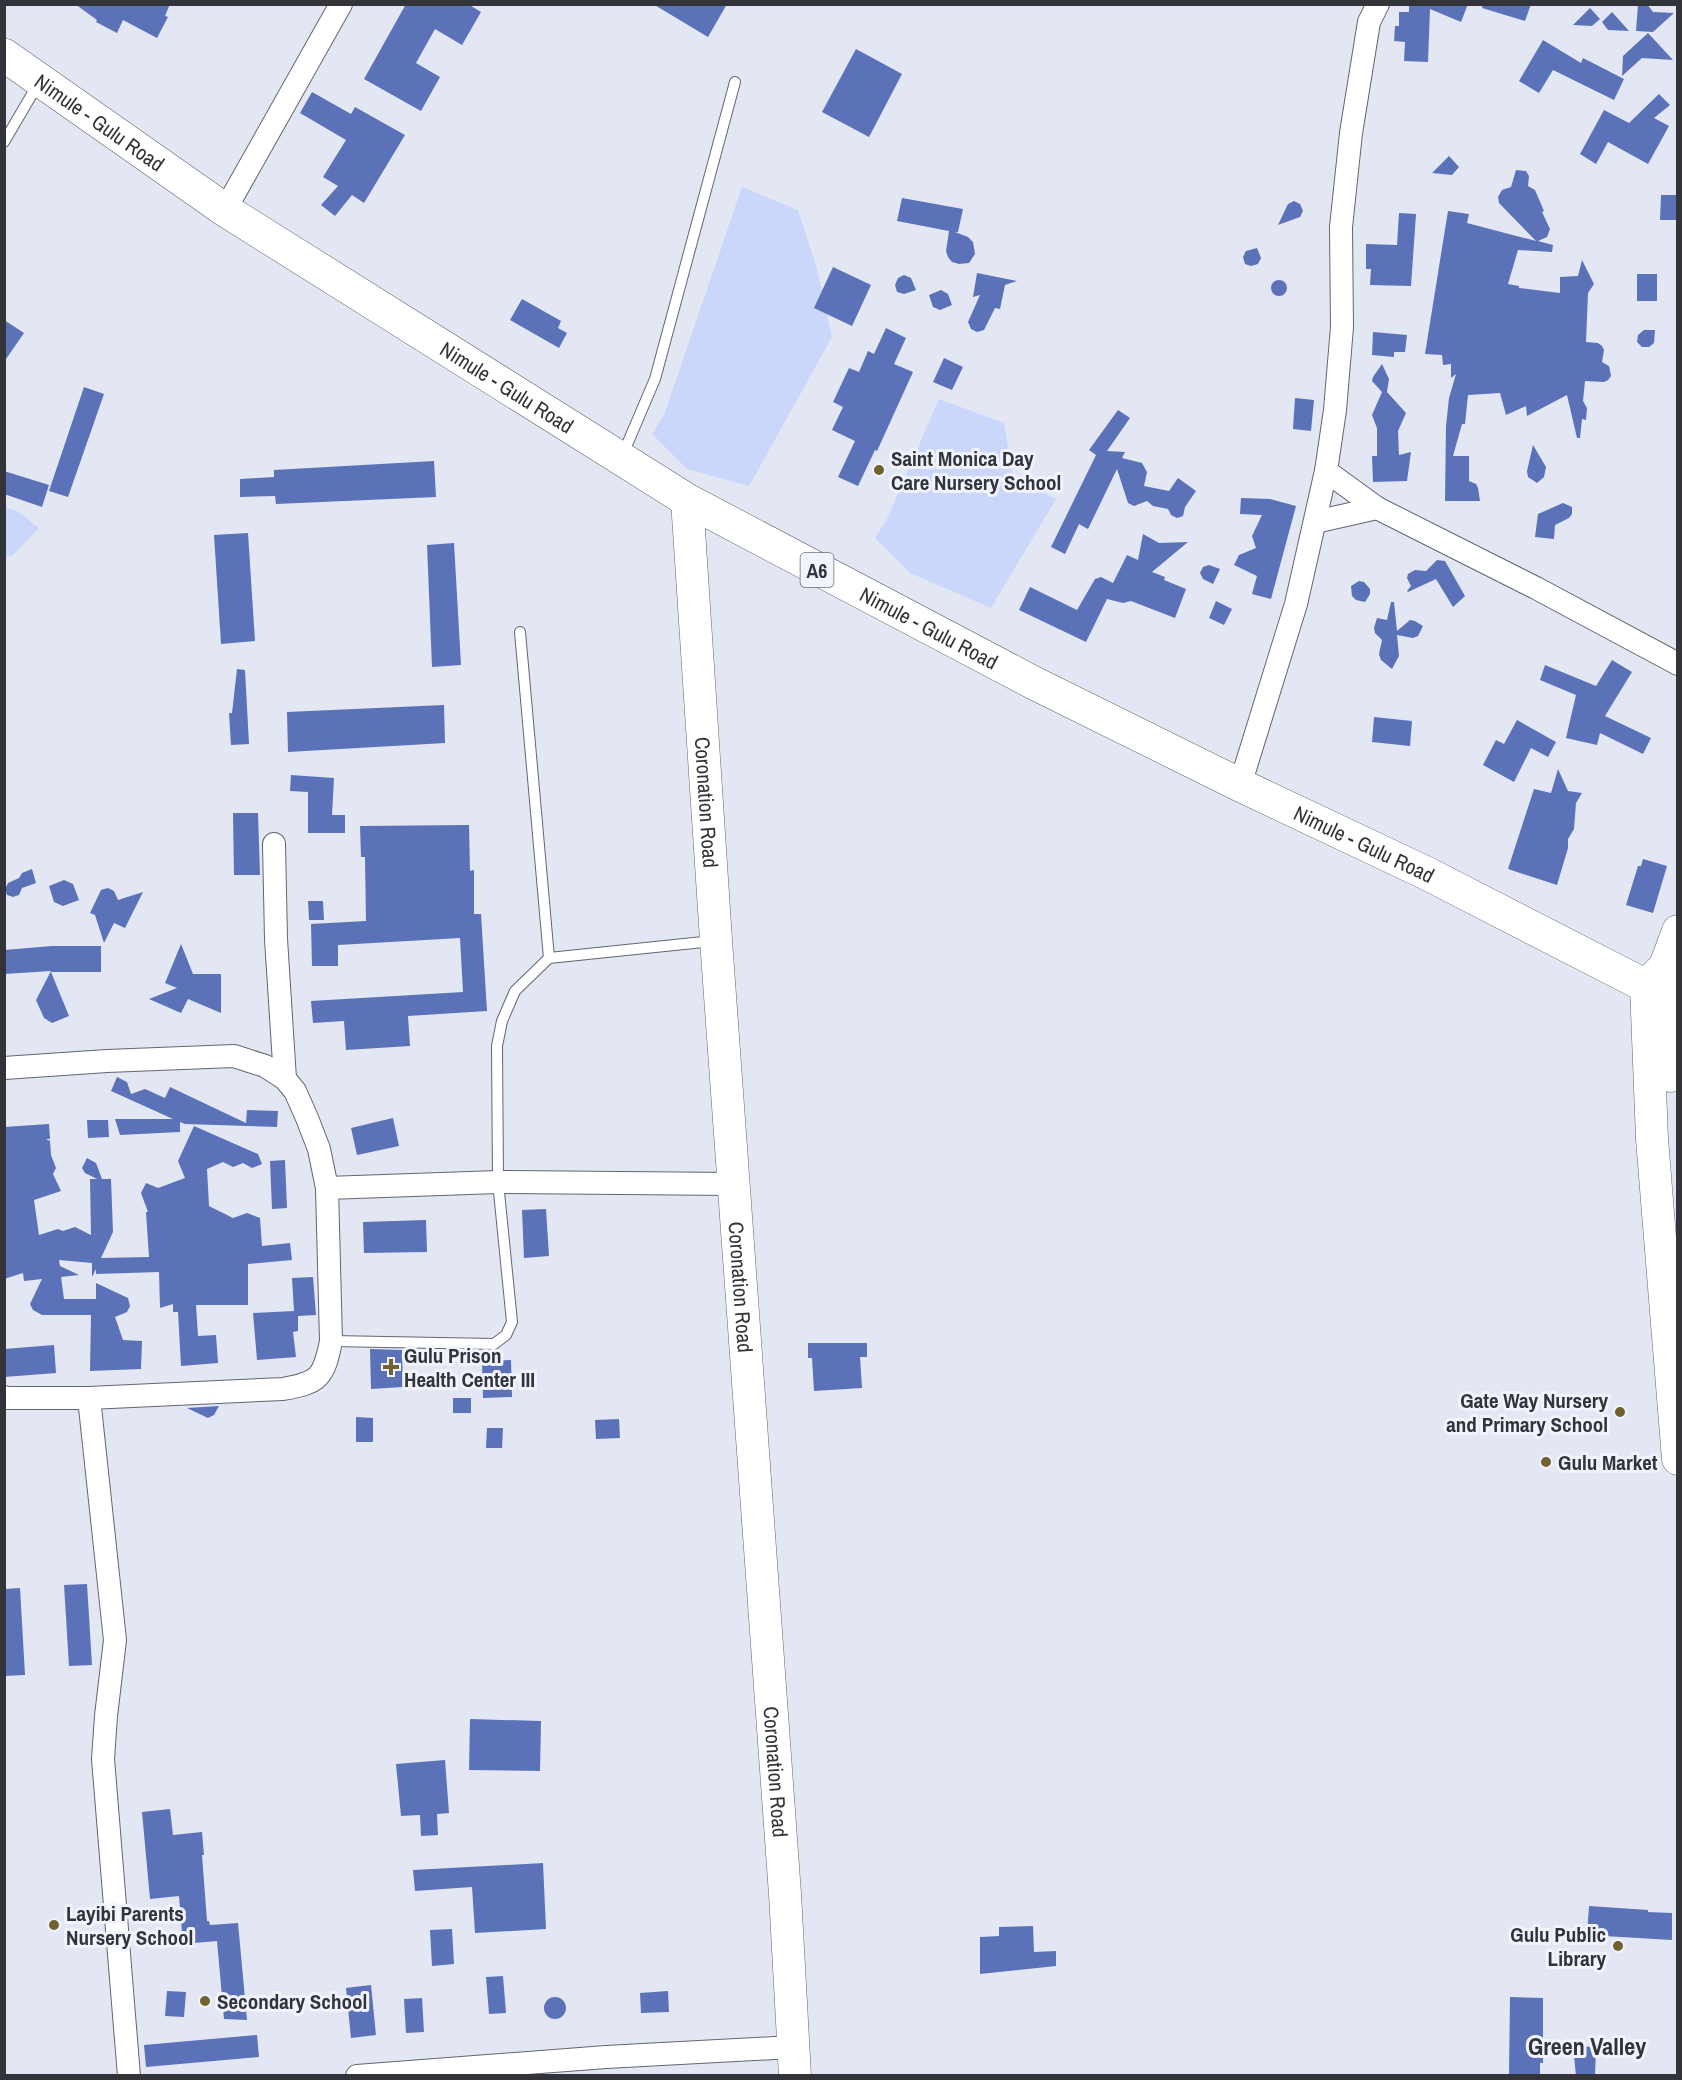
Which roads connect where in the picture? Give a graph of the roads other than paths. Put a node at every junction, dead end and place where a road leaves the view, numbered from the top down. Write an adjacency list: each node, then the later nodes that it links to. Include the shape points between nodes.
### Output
1 (341, 4): 7 (street)
2 (1378, 4): 9 (street, via 1369,22 1349,145 1341,227 1342,327)
3 (4, 55): 4 (main road, Nimule - Gulu Road / A6)
4 (40, 81): 6 (lane); 7 (main road, Nimule - Gulu Road / A6)
5 (735, 82): 8 (lane, via 655,379)
6 (4, 142)
7 (225, 210): 8 (main road, Nimule - Gulu Road / A6)
8 (621, 460): 10 (main road, Nimule - Gulu Road / A6)
9 (1326, 471): 11 (street); 12 (street)
10 (687, 500): 15 (main road, Nimule - Gulu Road / A6, via 1023,678); 18 (main road, Coronation Road)
11 (1377, 507): 12 (street); 14 (street)
12 (1315, 522): 15 (street, via 1296,604)
13 (520, 632): 19 (lane)
14 (1677, 664)
15 (1240, 785): 20 (main road, Nimule - Gulu Road / A6)
16 (274, 844): 22 (street)
17 (1677, 931): 20 (main road)
18 (716, 940): 19 (lane); 24 (main road, Coronation Road)
19 (549, 958): 23 (lane, via 515,991 498,1038)
20 (1664, 987): 26 (main road); 30 (main road, via 1652,1139)
21 (4, 1068): 22 (street, via 234,1056 265,1066)
22 (285, 1079): 25 (street, via 295,1091 319,1149)
23 (498, 1182): 24 (street); 25 (street); 27 (lane, via 512,1322 506,1335 494,1344)
24 (734, 1184): 31 (main road, Coronation Road)
25 (327, 1188): 27 (street)
26 (1677, 1195)
27 (331, 1341): 29 (street, via 316,1380 306,1385)
28 (4, 1397): 29 (street)
29 (89, 1398): 33 (street, via 115,1640 103,1759)
30 (1677, 1459)
31 (794, 2061): 32 (street)
32 (606, 2066): 34 (street)
33 (129, 2076)
34 (357, 2076)

